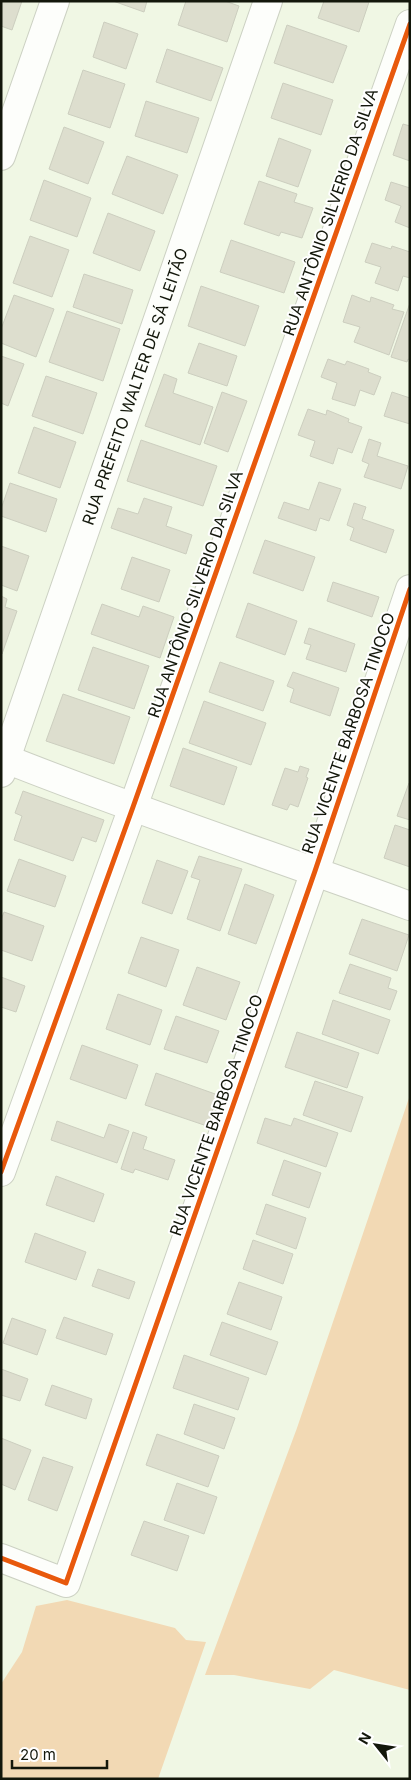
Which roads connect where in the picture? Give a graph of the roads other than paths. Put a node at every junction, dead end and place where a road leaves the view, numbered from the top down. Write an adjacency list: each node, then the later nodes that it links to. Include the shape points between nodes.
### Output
1 (55, 1): 4 (street)
2 (268, 1): 6 (street, RUA PREFEITO WALTER DE SÁ LEITÃO)
3 (410, 24): 7 (street, RUA ANTÔNIO SILVERIO DA SILVA)
4 (1, 156)
5 (410, 589): 8 (street, RUA VICENTE BARBOSA TINOCO)
6 (3, 763): 7 (street)
7 (133, 807): 8 (street); 10 (street, RUA ANTÔNIO SILVERIO DA SILVA)
8 (315, 871): 9 (street); 11 (street, RUA VICENTE BARBOSA TINOCO, via 66,1584)
9 (410, 906)
10 (1, 1172)
11 (1, 1558)

